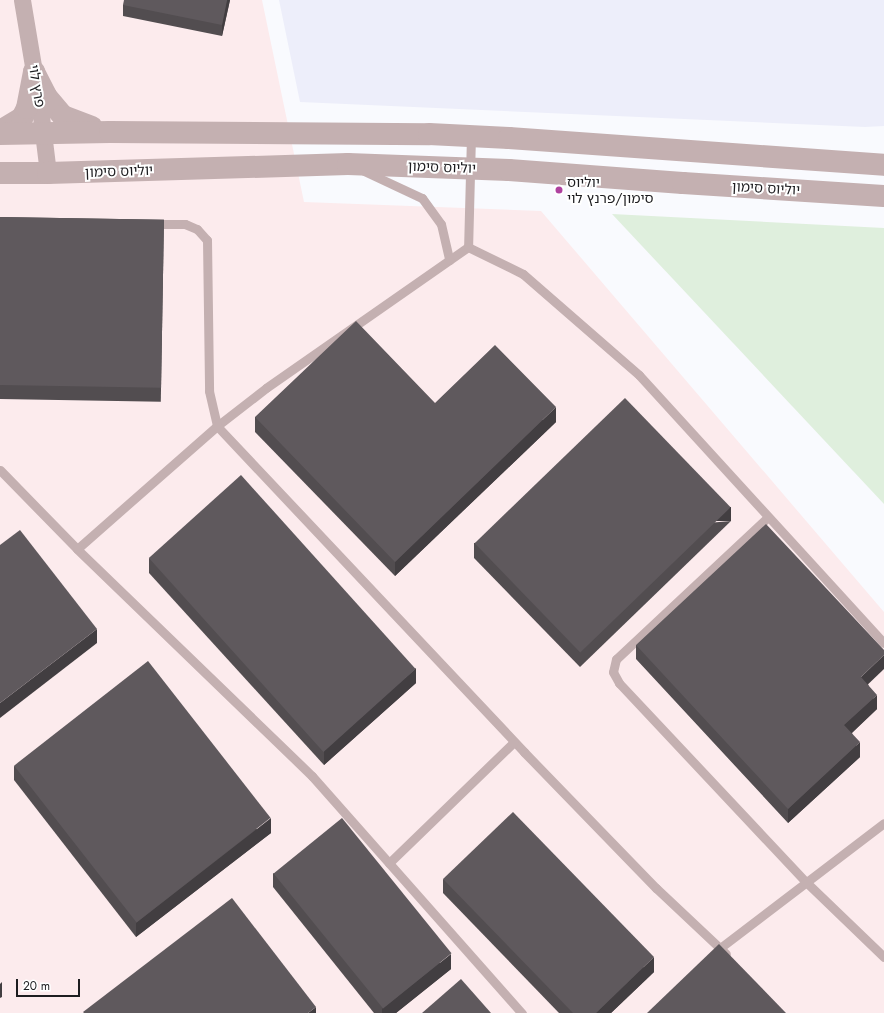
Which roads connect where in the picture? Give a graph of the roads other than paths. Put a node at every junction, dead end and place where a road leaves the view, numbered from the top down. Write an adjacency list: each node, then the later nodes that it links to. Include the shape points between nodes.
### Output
1 (22, 0): 2 (street, פרץ לוי)
2 (34, 72): 3 (street, via 27,108 22,118); 4 (street, פרץ לוי); 5 (street, via 46,96 63,116)
3 (0, 132): 4 (street)
4 (44, 132): 5 (street); 11 (street, פרץ לוי)
5 (110, 132): 6 (street)
6 (471, 136): 8 (street); 9 (lane)
7 (348, 164): 9 (street, יוליוס סימון); 11 (street, יוליוס סימון); 15 (lane, via 422,198 440,224)
8 (884, 165)
9 (471, 168): 12 (street, יוליוס סימון); 14 (lane)
10 (0, 173): 11 (street, יוליוס סימון)
11 (48, 173)
12 (884, 196)
13 (139, 224): 16 (lane, via 185,224 197,230 207,240 209,391)
14 (468, 247): 15 (lane); 18 (lane, via 523,274 639,375)
15 (449, 260): 16 (lane, via 266,388)
16 (217, 426): 19 (lane); 21 (lane)
17 (0, 470): 19 (lane)
18 (768, 517): 20 (lane); 24 (lane, via 616,659 613,672 619,683)
19 (77, 549): 23 (lane, via 312,776)
20 (884, 643)
21 (514, 742): 23 (lane); 25 (lane, via 656,888)
22 (884, 823): 24 (lane)
23 (389, 863): 28 (lane)
24 (806, 882): 25 (lane); 26 (lane)
25 (720, 948): 27 (lane)
26 (884, 958)
27 (735, 963)
28 (522, 1013)

